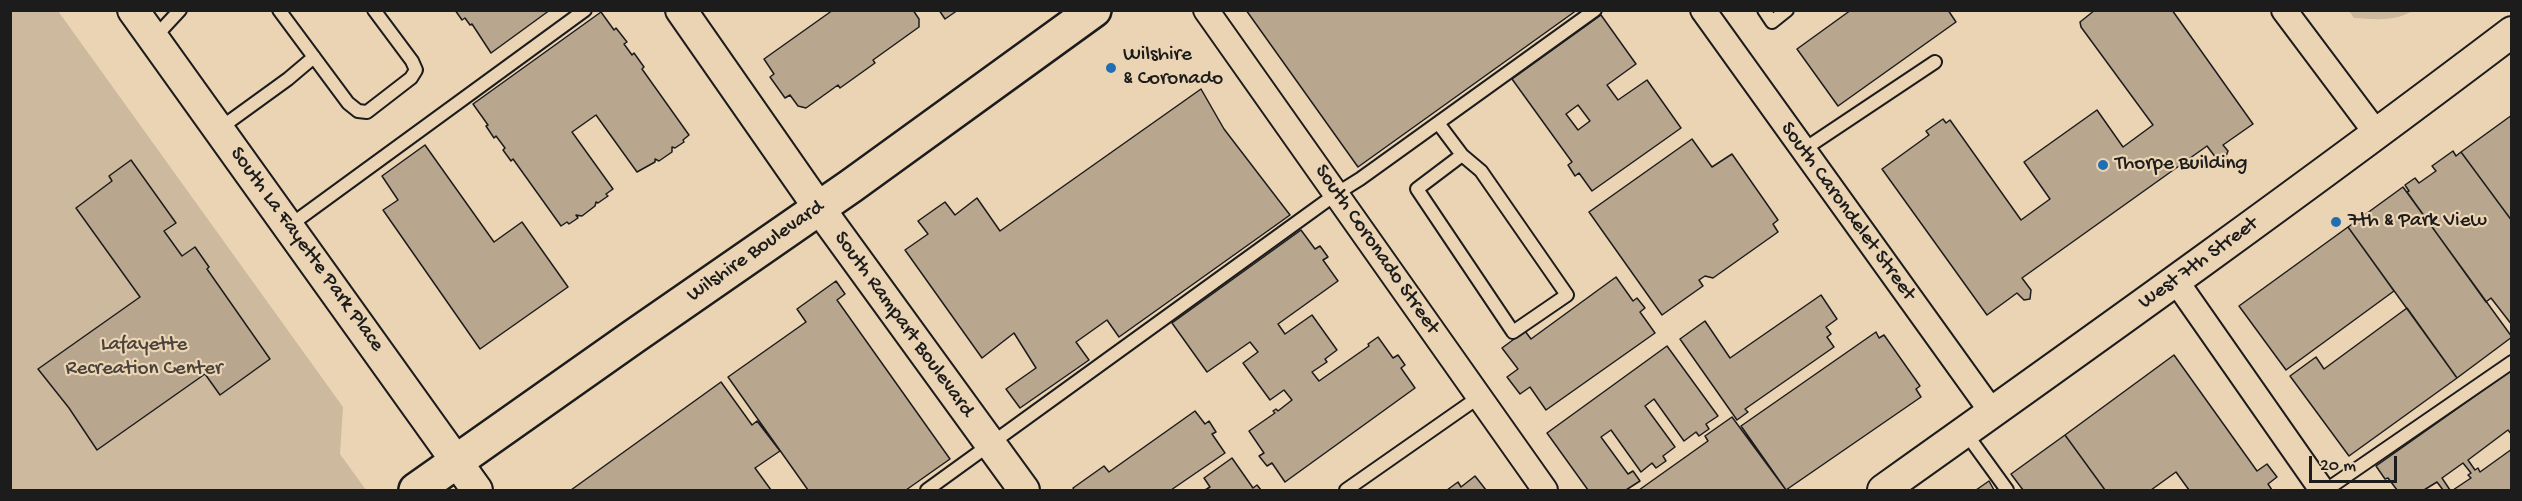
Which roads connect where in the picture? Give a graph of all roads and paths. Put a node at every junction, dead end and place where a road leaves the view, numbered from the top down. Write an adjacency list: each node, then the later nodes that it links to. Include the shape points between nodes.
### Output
1 (133, 10): 15 (street, South La Fayette Park Place)
2 (180, 10): 15 (lane)
3 (279, 10): 16 (lane)
4 (374, 10): 16 (lane, via 412,61 416,70 411,78 367,112 358,111)
5 (585, 10): 25 (lane)
6 (681, 10): 24 (street, South Rampart Boulevard)
7 (1094, 10): 24 (main road, Wilshire Boulevard)
8 (1206, 10): 23 (street, South Coronado Street)
9 (1595, 10): 18 (lane)
10 (1703, 10): 21 (street, South Carondelet Street)
11 (1764, 10): 12 (lane, via 1772,22)
12 (1787, 10)
13 (2284, 10): 20 (street)
14 (2511, 32): 20 (street, West 7th Street)
15 (153, 39): 19 (street, South La Fayette Park Place)
16 (314, 57): 19 (lane)
17 (1935, 62): 21 (lane)
18 (1438, 123): 22 (lane); 23 (lane)
19 (219, 129): 25 (street, South La Fayette Park Place)
20 (2377, 134): 26 (street, West 7th Street)
21 (1803, 150): 29 (street, South Carondelet Street)
22 (1462, 155): 22 (lane, via 1481,171 1568,295 1513,332 1417,189)
23 (1336, 194): 28 (street, South Coronado Street); 31 (lane)
24 (819, 208): 31 (street, South Rampart Boulevard); 32 (main road, Wilshire Boulevard)
25 (288, 227): 32 (street, South La Fayette Park Place)
26 (2176, 281): 29 (street, West 7th Street); 41 (street)
27 (2511, 362): 41 (lane)
28 (1479, 397): 37 (lane); 38 (street, South Coronado Street)
29 (1992, 412): 30 (street, West 7th Street)
30 (1965, 432): 39 (street, West 7th Street); 40 (lane)
31 (990, 445): 35 (lane); 36 (street, South Rampart Boulevard)
32 (457, 461): 33 (main road, Wilshire Boulevard); 34 (street, South La Fayette Park Place)
33 (416, 490)
34 (477, 490)
35 (927, 490)
36 (1024, 490)
37 (1346, 490)
38 (1545, 490)
39 (1883, 490)
40 (2007, 490)
41 (2324, 490)

